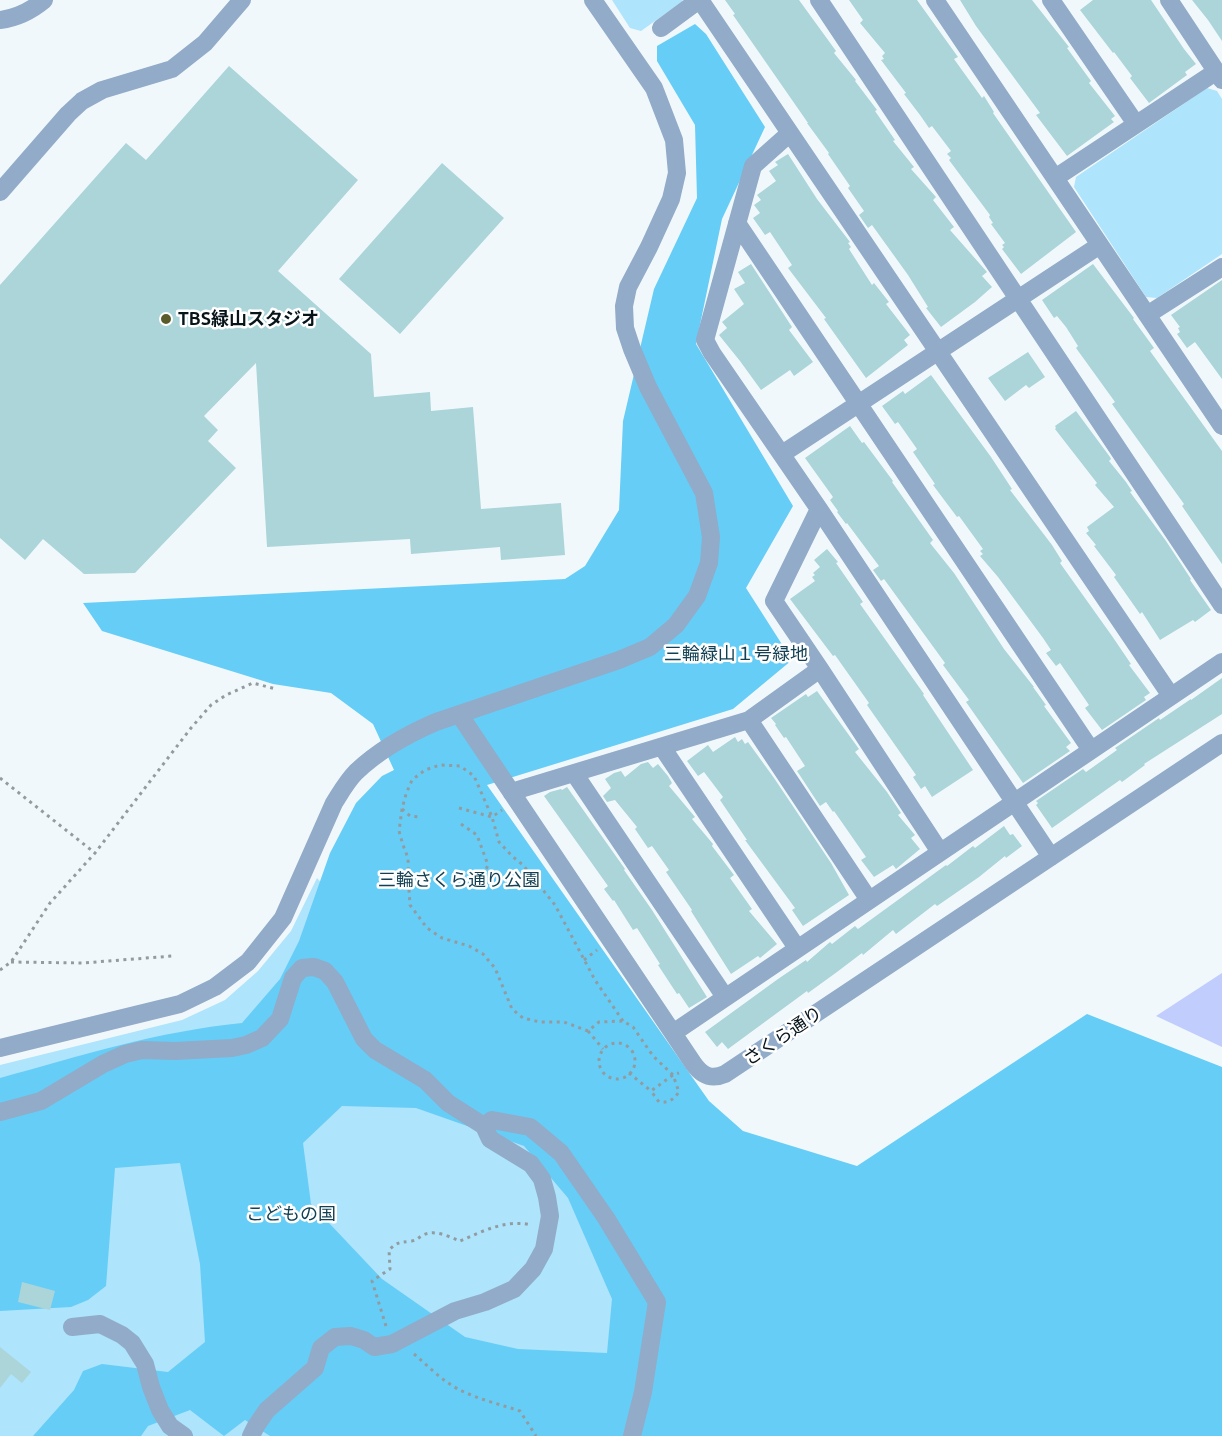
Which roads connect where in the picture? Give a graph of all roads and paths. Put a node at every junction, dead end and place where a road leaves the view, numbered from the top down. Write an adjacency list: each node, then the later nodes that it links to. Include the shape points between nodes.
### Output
1 (44, 0): 9 (street, via 27,12)
2 (242, 0): 15 (street, via 205,43 172,69 102,90 82,101)
3 (593, 0): 31 (street, via 654,88 674,140 677,173 671,199 628,286 625,328 648,387 704,492 711,537 709,563 697,596 676,625 650,647)
4 (699, 0): 10 (street); 13 (street)
5 (819, 0): 19 (street)
6 (935, 0): 14 (street)
7 (1051, 0): 12 (street)
8 (1169, 0): 11 (street)
9 (0, 20)
10 (661, 28)
11 (1219, 76): 12 (street)
12 (1136, 124): 14 (street)
13 (790, 133): 16 (street, via 753,166); 21 (street)
14 (1055, 178): 17 (street)
15 (0, 192)
16 (737, 223): 22 (street); 24 (street, via 705,339)
17 (1100, 245): 19 (street); 20 (street)
18 (1222, 267): 20 (street)
19 (1018, 298): 21 (street); 26 (street)
20 (1147, 315): 23 (street)
21 (938, 352): 22 (street); 30 (street)
22 (858, 404): 24 (street); 35 (street)
23 (1222, 426)
24 (782, 454): 25 (street)
25 (819, 509): 28 (street, via 774,601); 39 (street)
26 (1222, 605)
27 (1222, 662): 30 (street)
28 (820, 669): 32 (street); 45 (street)
29 (276, 689): 46 (path, via 253,683 211,705)
30 (1171, 696): 35 (street)
31 (459, 714): 38 (street, さくら通り); 58 (street, via 416,731 379,754 344,786 283,918 248,962 215,987 180,1004)
32 (749, 720): 34 (street); 49 (street)
33 (1222, 743): 47 (street, さくら通り)
34 (662, 747): 36 (street); 50 (street)
35 (1090, 750): 39 (street)
36 (574, 773): 38 (street); 54 (street)
37 (0, 778): 46 (path)
38 (511, 792): 57 (street, さくら通り)
39 (1015, 801): 45 (street); 47 (street)
40 (459, 808): 43 (path)
41 (402, 809): 42 (path, via 410,816); 43 (path, via 412,780 425,770 460,765 474,776); 56 (path, via 399,831 408,858 411,905 427,928 483,954 495,968 512,1009 523,1018 564,1022)
42 (420, 817)
43 (492, 817): 55 (path, via 500,842 555,905 594,980)
44 (461, 824): 48 (path, via 477,835 488,865)
45 (940, 852): 49 (street)
46 (95, 853): 52 (path, via 50,903)
47 (1051, 857): 60 (street, さくら通り, via 725,1074 707,1076)
48 (482, 878)
49 (869, 900): 50 (street)
50 (797, 948): 54 (street)
51 (172, 956): 52 (path, via 83,963)
52 (11, 962): 53 (path)
53 (0, 970)
54 (725, 997): 57 (street)
55 (623, 1021): 56 (path, via 599,1022); 62 (path, via 633,1027)
56 (588, 1030): 59 (path)
57 (673, 1032): 60 (street, さくら通り)
58 (0, 1048)
59 (603, 1049): 61 (path, via 599,1066 606,1076 617,1079); 61 (path, via 613,1043 625,1045 634,1059)
60 (693, 1063): 62 (path)
61 (629, 1073): 63 (path)
62 (674, 1076): 63 (path); 63 (path, via 678,1092 669,1102 659,1102)
63 (651, 1091)
64 (0, 1112): 65 (street, via 41,1101 125,1054 232,1047 262,1038 280,1019 293,978 302,968 314,967 335,982 364,1039 375,1050 425,1080 448,1103)
65 (484, 1126): 66 (street, via 490,1139 531,1164 542,1179 550,1215); 72 (street, via 492,1120 530,1127 561,1153 657,1302)
66 (547, 1233): 68 (street, via 544,1249 533,1269 514,1289 455,1311); 68 (path, via 530,1224 512,1223 460,1241 437,1233 395,1244 389,1250 390,1269 372,1281 387,1328)
67 (72, 1327): 69 (street, via 100,1324 132,1343 145,1364 160,1410 170,1426)
68 (401, 1339): 70 (street, via 374,1347 351,1336 335,1337 321,1348 315,1368 267,1410); 71 (path, via 458,1389 520,1411)
69 (184, 1436)
70 (251, 1436)
71 (536, 1436)
72 (632, 1436)

